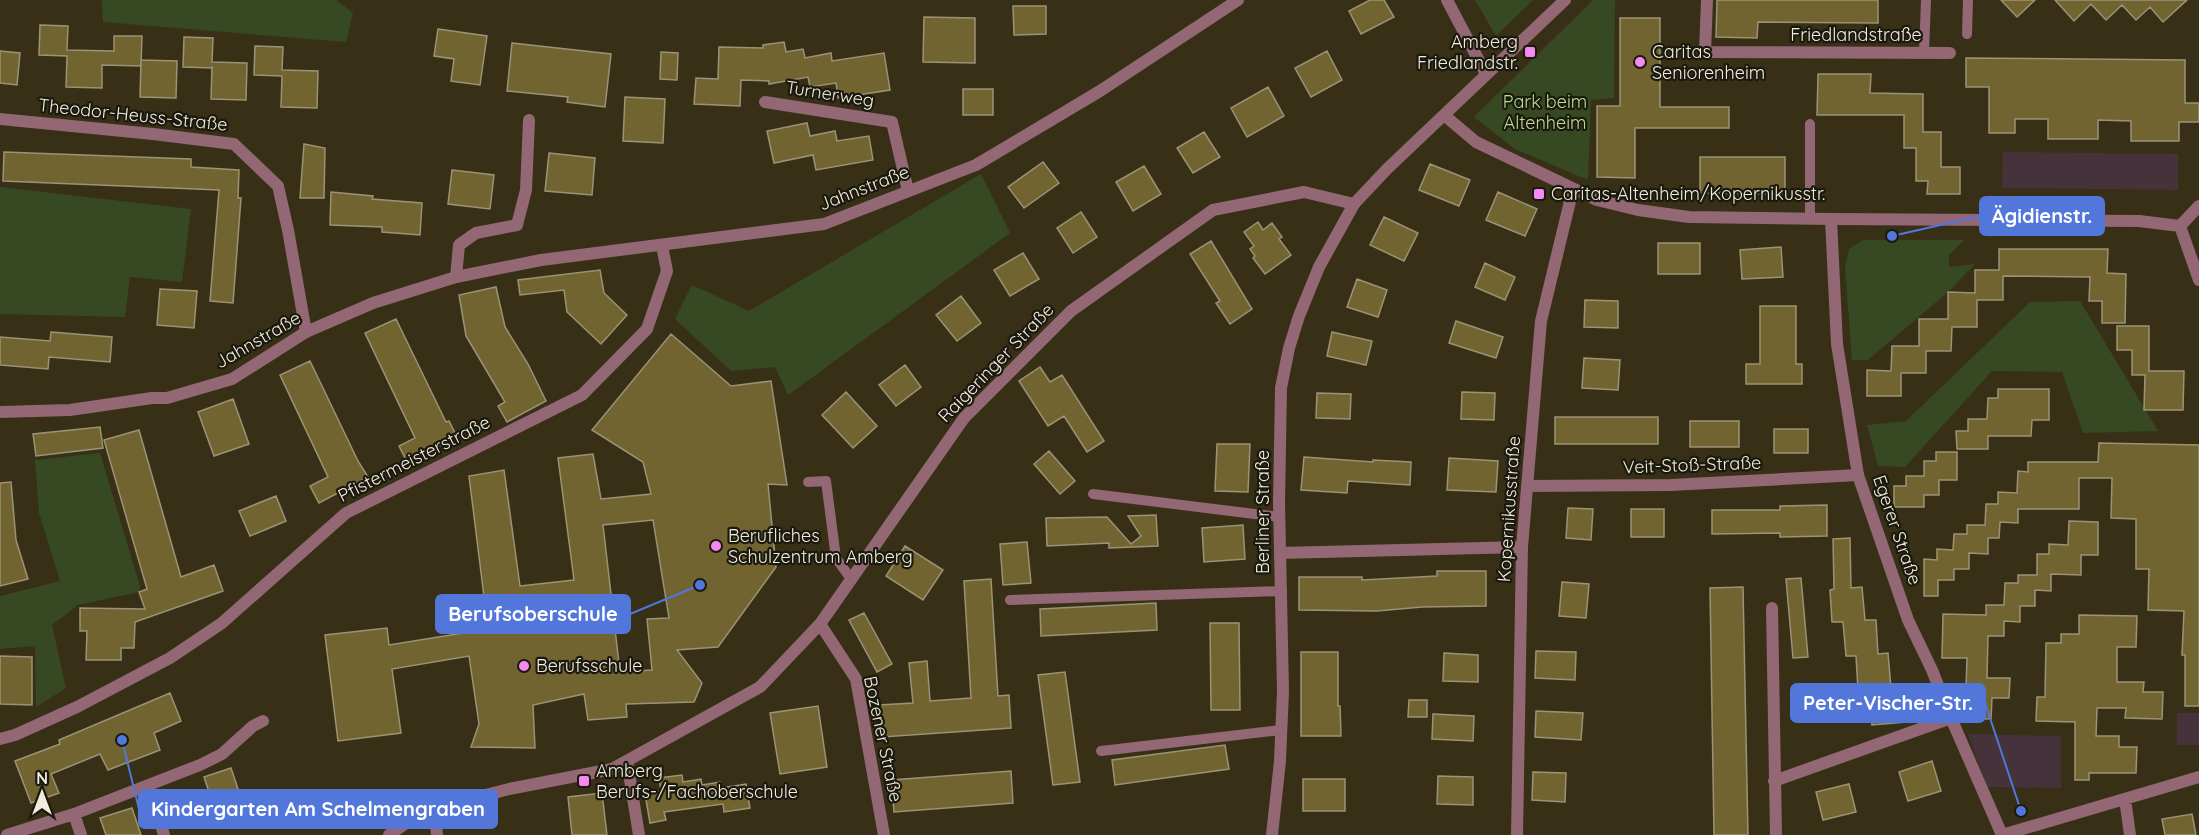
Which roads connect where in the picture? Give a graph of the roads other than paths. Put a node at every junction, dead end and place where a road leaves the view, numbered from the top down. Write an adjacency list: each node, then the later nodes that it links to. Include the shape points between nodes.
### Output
1 (1238, 0): 17 (street, Jahnstraße, via 1100,91 976,165)
2 (1447, 0): 10 (street)
3 (1565, 0): 10 (street, Berliner Straße)
4 (1707, 0): 8 (street, Friedlandstraße, via 1705,52)
5 (1926, 0): 8 (lane)
6 (1968, 0): 7 (lane)
7 (1967, 34)
8 (1924, 53): 9 (street, Friedlandstraße)
9 (1950, 53)
10 (1486, 74): 12 (street, Berliner Straße)
11 (765, 102): 17 (street, Turnerweg, via 892,122)
12 (1444, 114): 16 (street, via 1476,142); 18 (street, Berliner Straße)
13 (0, 119): 26 (street, Theodor-Heuss-Straße, via 234,144 278,186)
14 (529, 120): 24 (street, via 526,190 517,225 476,233 459,245)
15 (1810, 124): 20 (lane)
16 (1573, 189): 20 (street, via 1597,200 1638,210 1689,217); 30 (street, Kopernikusstraße, via 1541,321)
17 (908, 191): 23 (street, Jahnstraße, via 824,224)
18 (1354, 204): 32 (street, Berliner Straße, via 1319,267 1289,348 1281,388); 35 (street, Raigeringer Straße, via 1304,192 1213,210 1071,311 964,418)
19 (2199, 206): 22 (street)
20 (1810, 218): 21 (street)
21 (1831, 219): 22 (street, via 2139,221); 28 (street, Egerer Straße, via 1837,344)
22 (2180, 226): 25 (street)
23 (662, 246): 24 (street, Jahnstraße, via 541,260); 43 (street, Pfistermeisterstraße, via 667,271 647,329 582,395 346,513 222,623 170,658 77,707)
24 (456, 277): 26 (street, Jahnstraße, via 373,303)
25 (2199, 280)
26 (306, 332): 27 (street, Jahnstraße, via 231,380 167,398 69,410)
27 (0, 412)
28 (1858, 475): 30 (street, Veit-Stoß-Straße, via 1671,486); 40 (street, Egerer Straße, via 1908,620)
29 (808, 482): 35 (lane, via 826,482 836,558)
30 (1527, 486): 33 (street, Kopernikusstraße)
31 (1093, 494): 32 (lane)
32 (1279, 517): 34 (street, Berliner Straße)
33 (1522, 547): 34 (street); 60 (street, Kopernikusstraße)
34 (1280, 553): 36 (street, Berliner Straße)
35 (851, 579): 39 (street, Raigeringer Straße)
36 (1281, 591): 37 (lane); 42 (street, Berliner Straße)
37 (1010, 600)
38 (1772, 608): 47 (street)
39 (820, 624): 45 (street, Raigeringer Straße, via 760,687); 58 (street, Bozener Straße, via 856,679)
40 (1951, 718): 47 (street); 62 (street, Egerer Straße)
41 (263, 721): 48 (street, via 222,754)
42 (1281, 730): 44 (lane); 59 (street, Berliner Straße)
43 (0, 738)
44 (1101, 751)
45 (627, 761): 50 (street, Raigeringer Straße, via 612,769); 57 (street)
46 (2199, 777): 49 (street)
47 (1774, 781): 61 (street)
48 (149, 785): 51 (street); 54 (street)
49 (2125, 799): 62 (street); 63 (street)
50 (434, 808): 55 (street, Raigeringer Straße); 56 (street)
51 (74, 814): 52 (street); 53 (street)
52 (8, 835)
53 (81, 835)
54 (164, 835)
55 (389, 835)
56 (437, 835)
57 (639, 835)
58 (884, 835)
59 (1272, 835)
60 (1517, 835)
61 (1776, 835)
62 (2002, 835)
63 (2130, 835)

